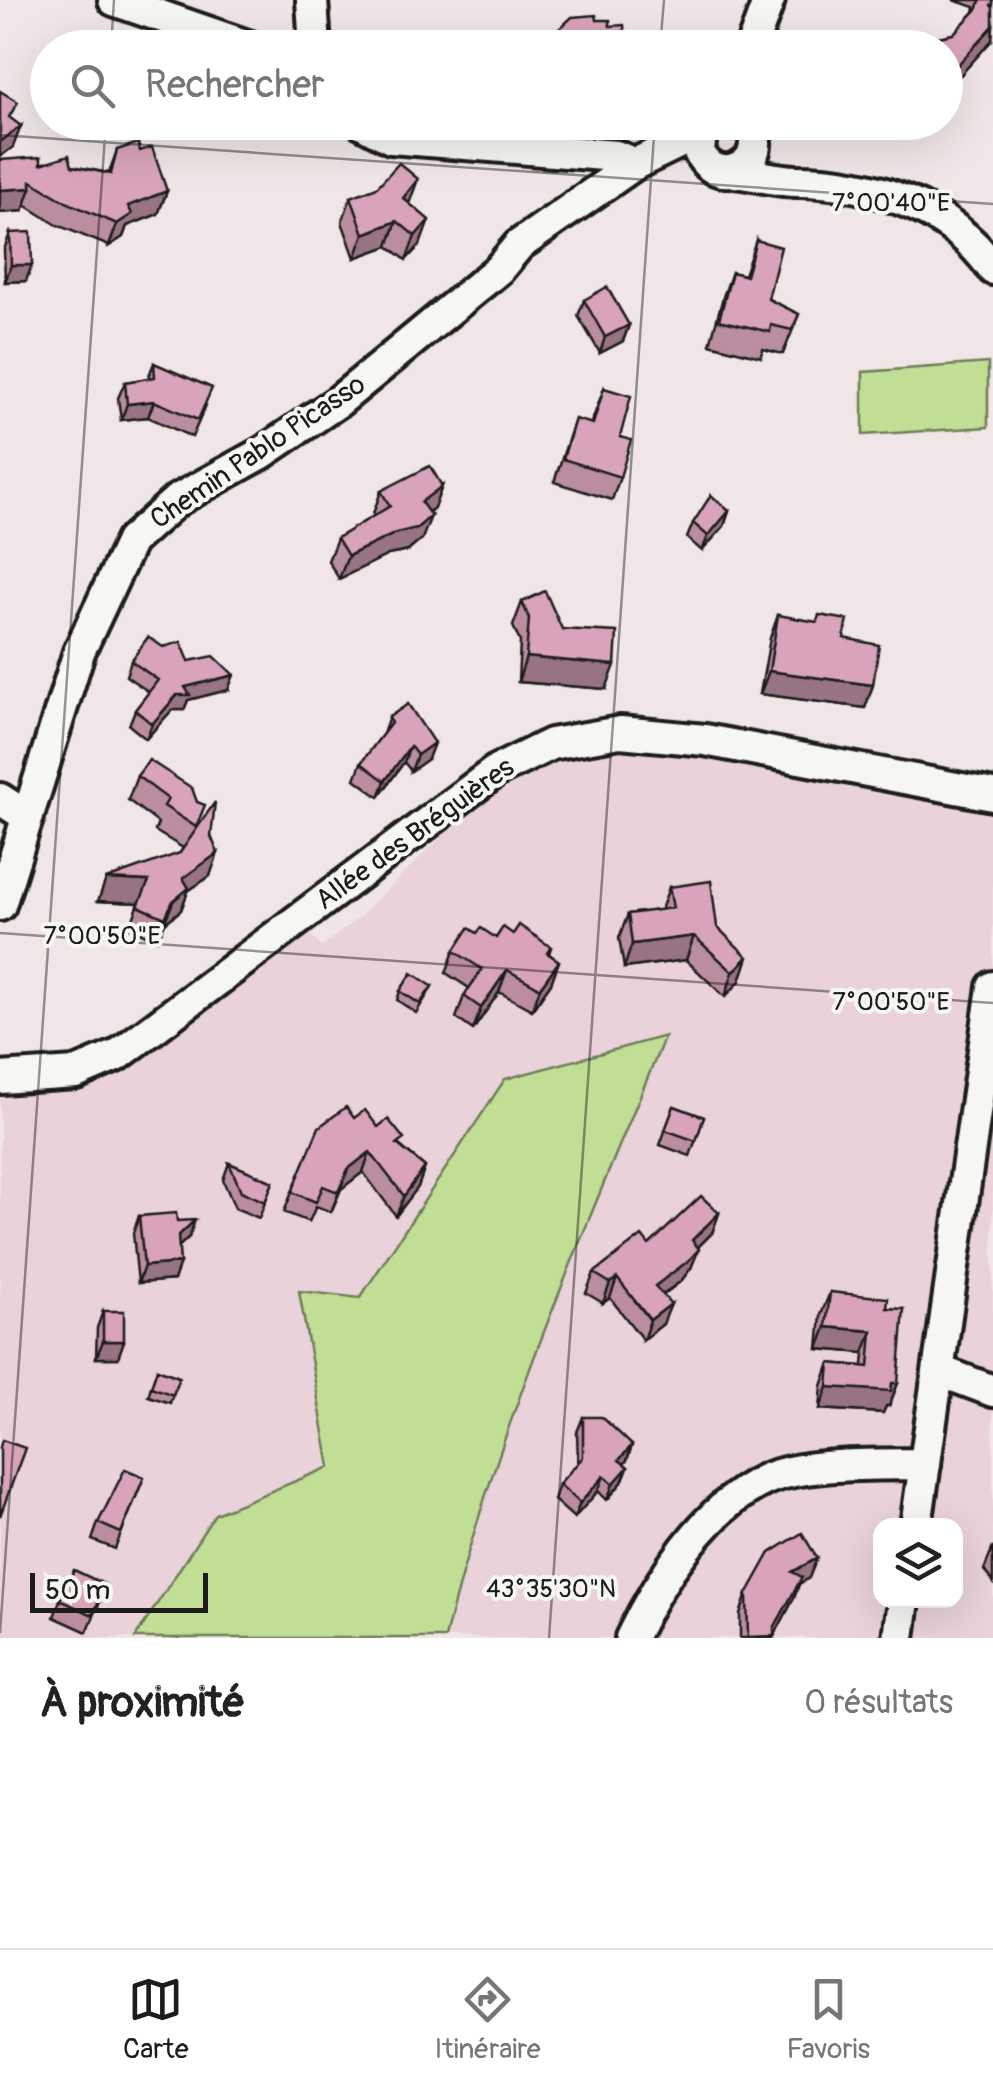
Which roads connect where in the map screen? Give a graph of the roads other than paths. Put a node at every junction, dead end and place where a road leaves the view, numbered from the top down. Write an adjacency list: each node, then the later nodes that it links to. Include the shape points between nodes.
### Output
1 (114, 0): 4 (street)
2 (312, 0): 5 (street)
3 (769, 0): 6 (street)
4 (201, 30)
5 (314, 30)
6 (758, 30)
7 (412, 140): 12 (street)
8 (677, 140): 12 (street, Chemin Pablo Picasso)
9 (702, 140): 13 (street, via 700,152)
10 (749, 140): 13 (street, via 750,162)
11 (766, 140): 14 (street)
12 (631, 161): 13 (street); 18 (street, Chemin Pablo Picasso, via 519,245 499,269 339,401 177,500 132,541 80,652)
13 (723, 170): 14 (street, via 794,182)
14 (816, 178): 15 (street, via 869,187 927,210 979,248)
15 (993, 269)
16 (993, 795): 21 (street, Allée des Bréguières, via 705,740 620,732 551,744 496,771 118,1055 76,1072)
17 (0, 799): 18 (street)
18 (28, 817): 19 (street, Chemin Pablo Picasso)
19 (0, 904)
20 (993, 987): 22 (street)
21 (0, 1078)
22 (940, 1371): 23 (street); 24 (street)
23 (993, 1391)
24 (925, 1464): 25 (street); 27 (street, via 844,1465 765,1480 717,1516 678,1559)
25 (917, 1518)
26 (903, 1608): 28 (street)
27 (630, 1638)
28 (899, 1638)

